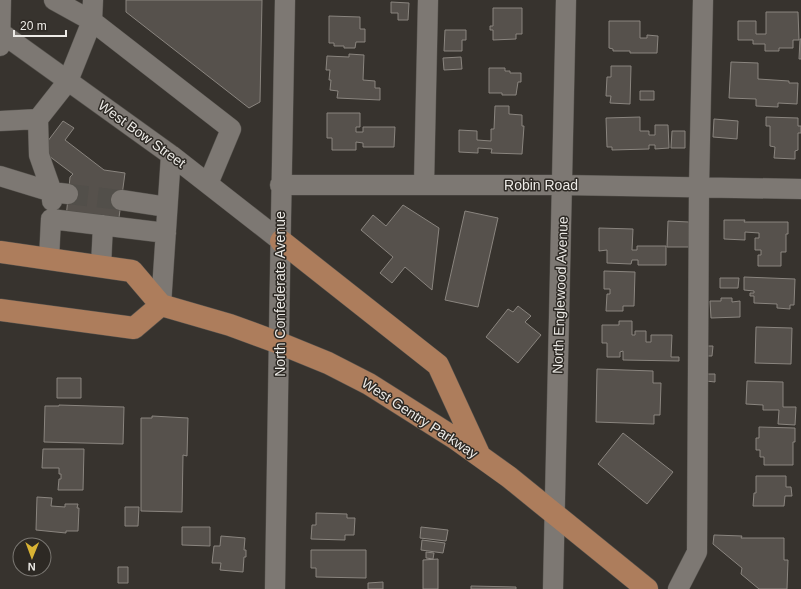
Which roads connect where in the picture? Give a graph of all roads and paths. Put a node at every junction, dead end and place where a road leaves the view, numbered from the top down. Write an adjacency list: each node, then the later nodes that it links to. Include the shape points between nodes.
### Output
1 (1, 0): 9 (street)
2 (54, 0): 8 (street)
3 (93, 0): 8 (street)
4 (285, 0): 17 (street, North Confederate Avenue)
5 (428, 0): 18 (street)
6 (566, 0): 19 (street, North Englewood Avenue)
7 (704, 0): 20 (street)
8 (92, 22): 11 (street); 16 (street, via 232,129)
9 (0, 32): 10 (street); 11 (street, West Bow Street)
10 (0, 46)
11 (68, 81): 12 (street); 14 (street, West Bow Street)
12 (38, 119): 13 (street); 22 (street, via 39,155)
13 (0, 121)
14 (171, 154): 16 (street, West Bow Street); 24 (street)
15 (0, 176): 22 (street)
16 (208, 184): 28 (street, West Bow Street)
17 (280, 185): 18 (street, Robin Road); 28 (street, North Confederate Avenue)
18 (424, 185): 19 (street, Robin Road)
19 (563, 185): 20 (street, Robin Road); 36 (street, North Englewood Avenue)
20 (699, 188): 21 (street, Robin Road); 40 (street, via 697,552)
21 (801, 189)
22 (60, 193): 25 (street)
23 (121, 200): 24 (street)
24 (167, 207): 27 (street)
25 (51, 219): 26 (street); 30 (street)
26 (103, 225): 27 (street); 31 (street)
27 (166, 233): 32 (street)
28 (281, 241): 34 (street, North Confederate Avenue); 35 (main road, via 438,365)
29 (0, 252): 30 (main road)
30 (49, 259): 31 (main road)
31 (101, 266): 32 (main road, via 132,271)
32 (161, 305): 33 (main road, via 134,328); 34 (main road, West Gentry Parkway)
33 (0, 310)
34 (279, 342): 35 (main road, West Gentry Parkway, via 370,384); 37 (street, North Confederate Avenue)
35 (479, 455): 36 (main road, West Gentry Parkway)
36 (554, 513): 38 (street, North Englewood Avenue); 39 (main road, West Gentry Parkway)
37 (276, 589)
38 (553, 589)
39 (647, 589)
40 (678, 589)

